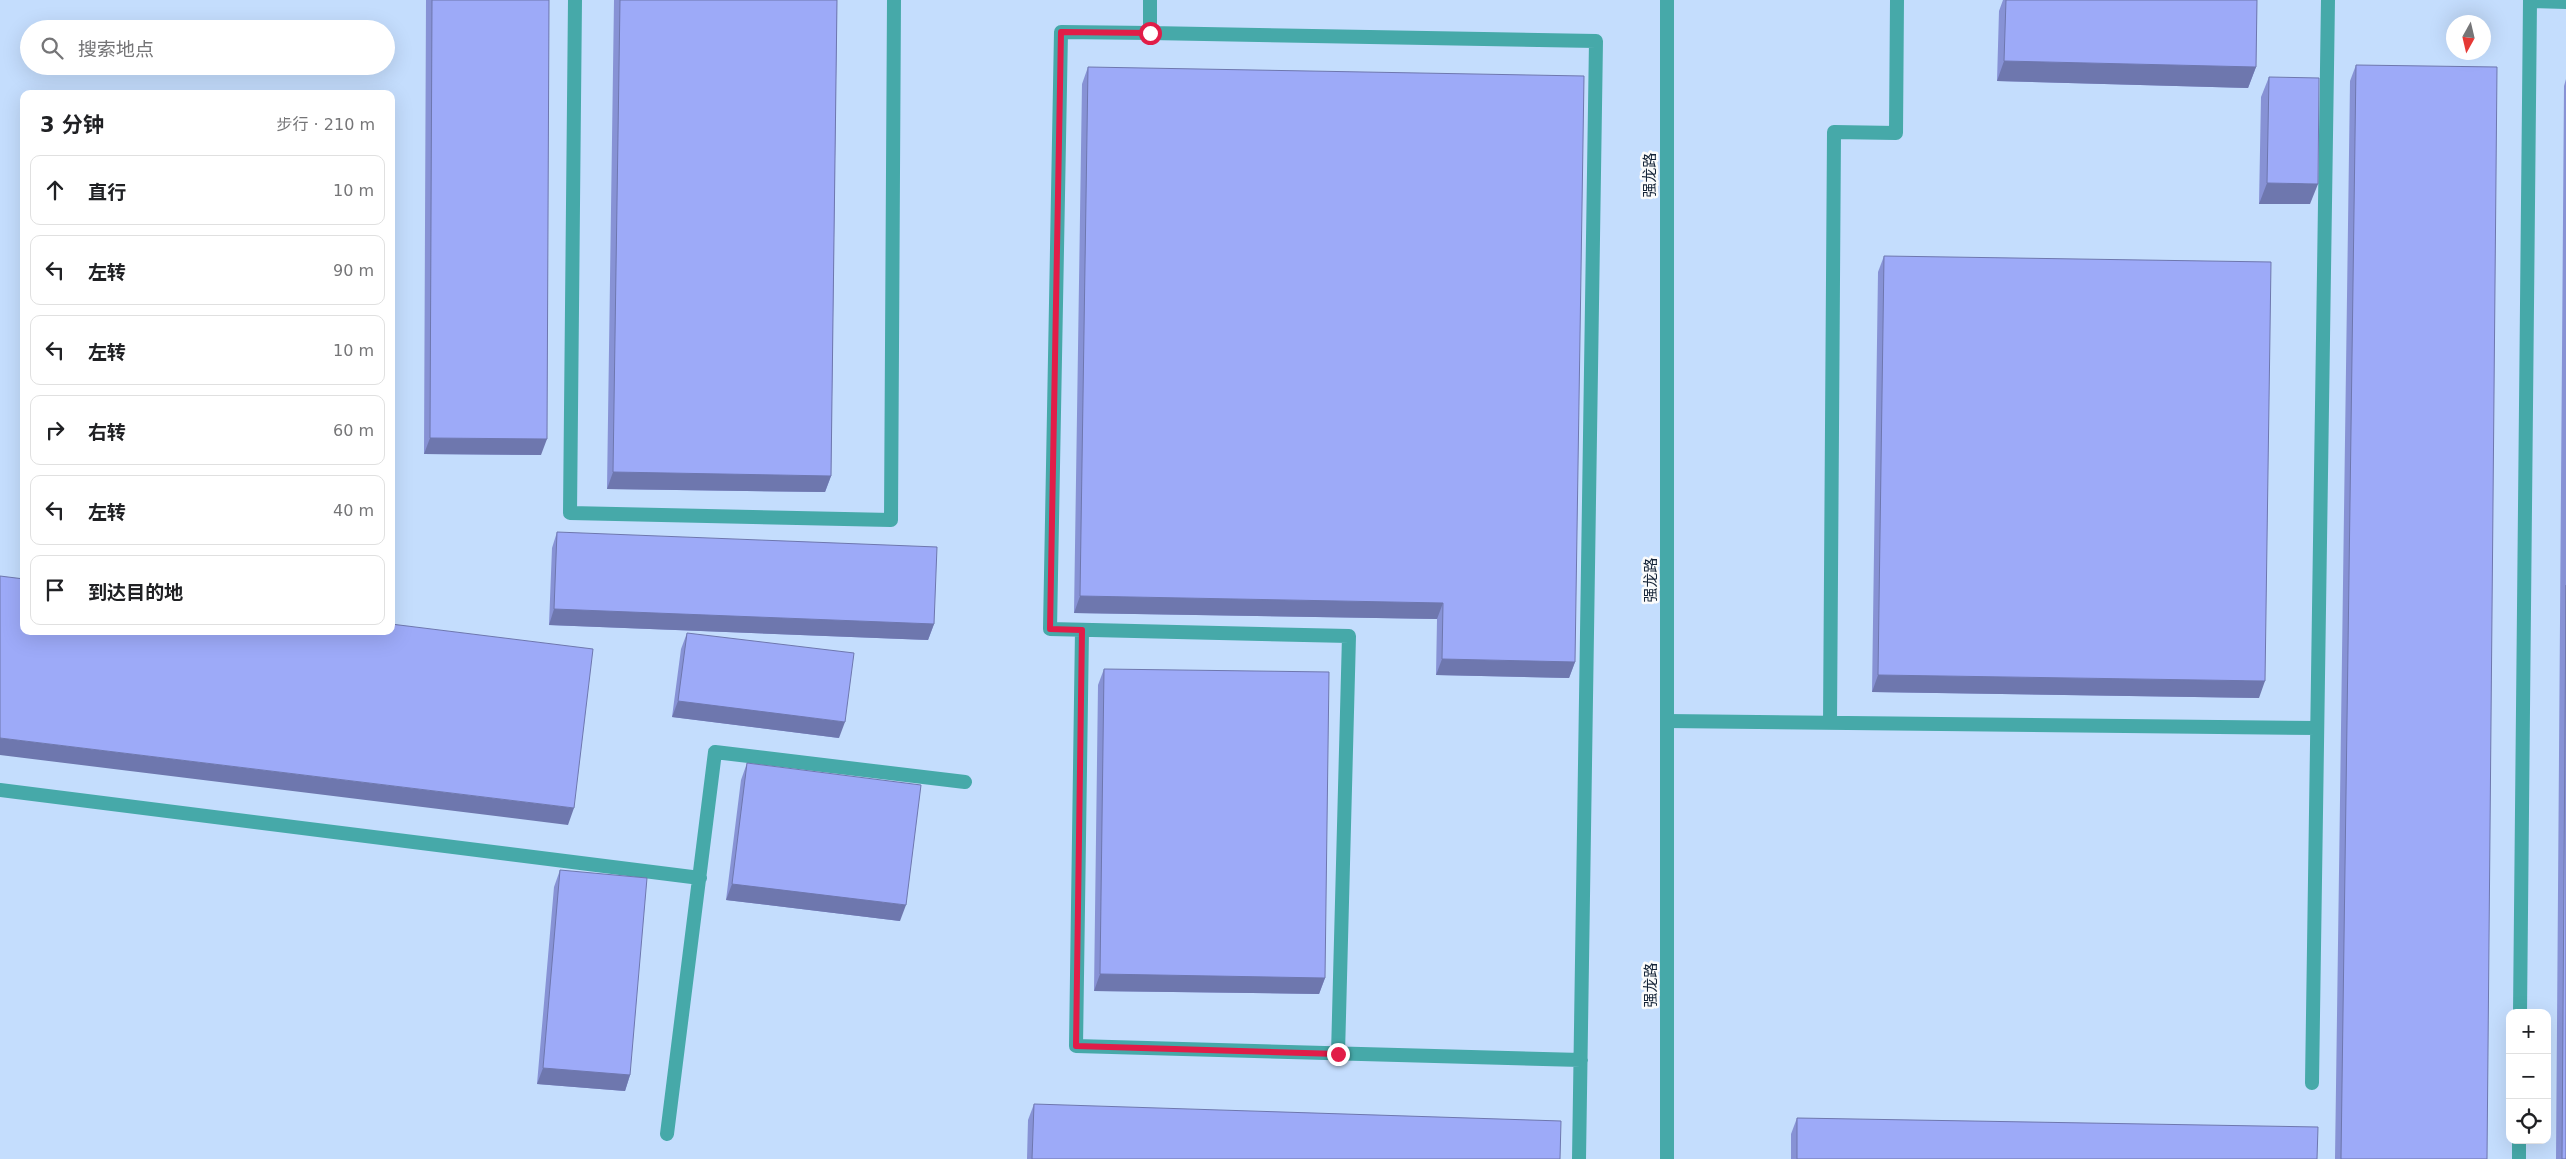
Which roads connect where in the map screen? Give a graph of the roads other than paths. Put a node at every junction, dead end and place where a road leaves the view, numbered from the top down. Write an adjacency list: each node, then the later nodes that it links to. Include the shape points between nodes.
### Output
1 (575, 0): 2 (street, via 570,513 891,520)
2 (894, 0)
3 (1150, 0): 8 (street)
4 (1666, 0): 10 (street, 强龙路)
5 (1897, 0): 11 (street, via 1896,132 1834,132)
6 (2328, 0): 12 (street)
7 (2566, 2): 16 (street, via 2530,1)
8 (1150, 33): 9 (street, via 1061,32 1050,629); 18 (street, via 1596,41)
9 (1082, 630): 17 (street, via 1076,1046); 17 (street, via 1348,636)
10 (1667, 721): 11 (street); 23 (street, 强龙路)
11 (1830, 723): 12 (street)
12 (2317, 728): 19 (street)
13 (965, 782): 15 (street, via 715,752)
14 (0, 790): 15 (street)
15 (700, 878): 20 (street)
16 (2520, 1009)
17 (1338, 1054): 18 (street)
18 (1581, 1060): 22 (street)
19 (2312, 1083)
20 (667, 1134)
21 (2519, 1144): 24 (street)
22 (1579, 1159)
23 (1667, 1159)
24 (2519, 1159)

